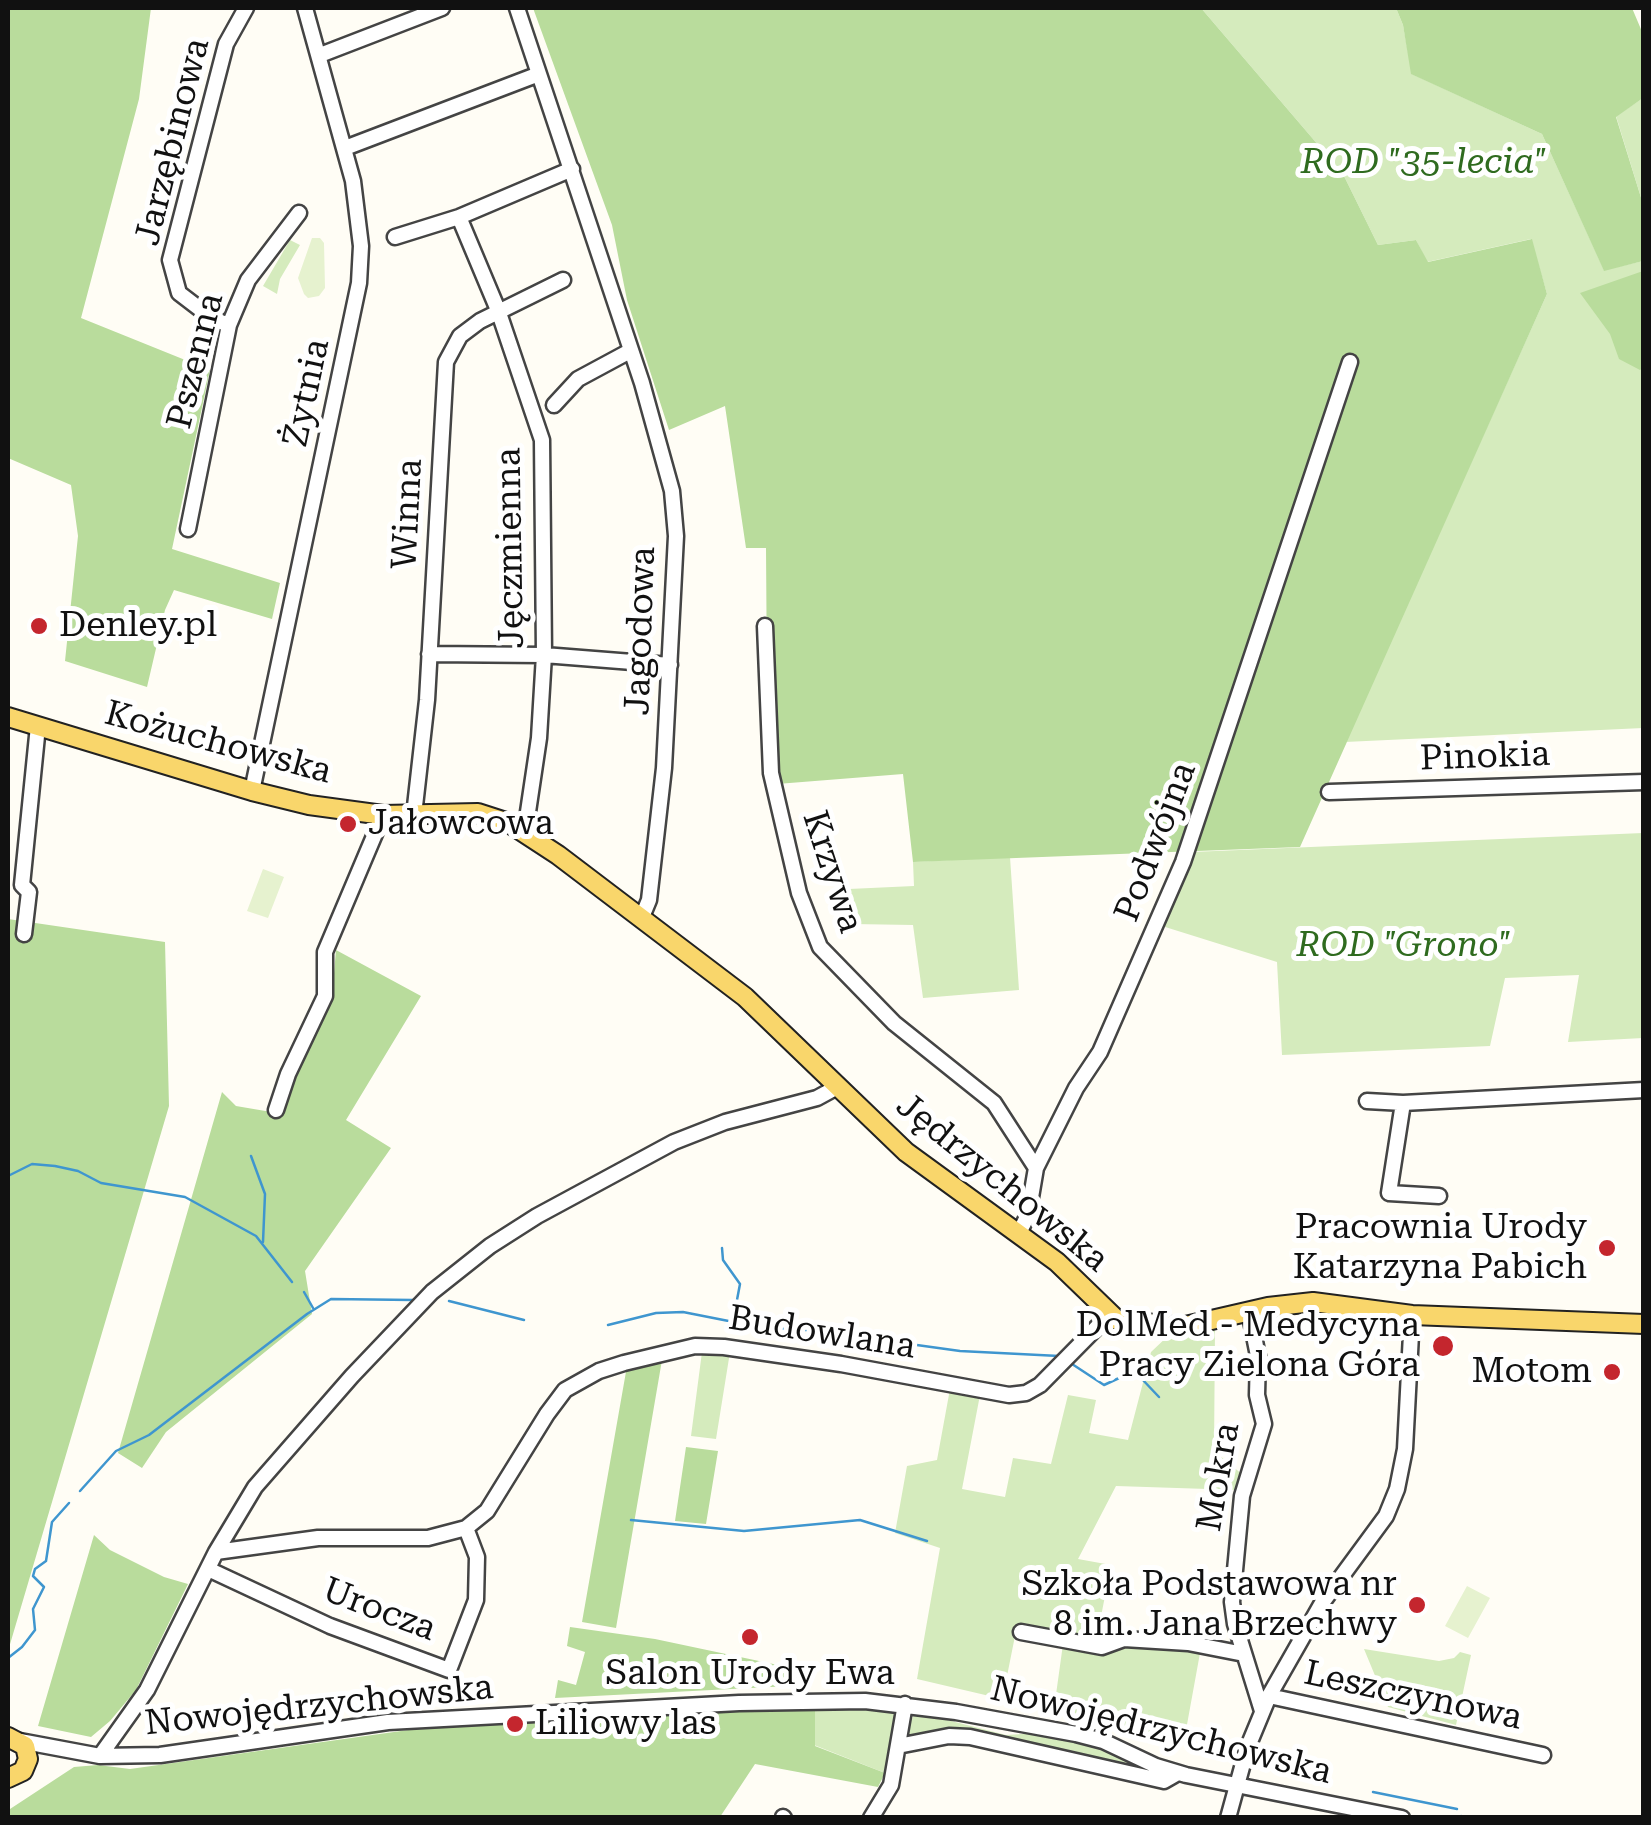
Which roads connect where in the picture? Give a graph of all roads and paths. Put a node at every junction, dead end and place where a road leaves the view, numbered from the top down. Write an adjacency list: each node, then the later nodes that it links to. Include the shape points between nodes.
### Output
1 (246, 8): 14 (street, Jarzębinowa, via 226,44 170,260 179,292)
2 (305, 8): 5 (street, Żytnia)
3 (442, 8): 5 (street)
4 (517, 8): 6 (street, Jagodowa)
5 (320, 55): 7 (street, Żytnia)
6 (539, 74): 7 (street); 8 (street, Jagodowa)
7 (345, 148): 26 (street, Żytnia, via 360,227 358,295)
8 (572, 169): 10 (street); 15 (street, Jagodowa)
9 (299, 213): 14 (street, Pszenna, via 248,280)
10 (459, 217): 11 (street); 13 (street, Jęczmienna)
11 (396, 237)
12 (563, 280): 13 (street, Winna)
13 (498, 310): 20 (street, Winna, via 460,336 446,362); 21 (street, Jęczmienna, via 542,440)
14 (229, 325): 18 (street, Pszenna)
15 (630, 351): 17 (street, via 578,379); 22 (street, Jagodowa, via 667,465 675,513)
16 (1350, 362): 38 (street, Podwójna, via 1177,877 1108,1035)
17 (554, 404)
18 (188, 529)
19 (766, 626): 38 (street, Krzywa, via 771,773 820,948 894,1023 994,1103)
20 (430, 654): 21 (street); 28 (street, Winna)
21 (544, 655): 22 (street); 30 (street, Jęczmienna)
22 (670, 665): 31 (street, Jagodowa, via 658,831)
23 (8, 717): 24 (main road, Kożuchowska)
24 (38, 726): 26 (main road, Kożuchowska); 32 (street, via 22,885 29,892)
25 (1644, 782): 27 (street, Pinokia)
26 (252, 791): 29 (main road, Kożuchowska)
27 (1329, 792)
28 (414, 815): 29 (main road, Kożuchowska); 30 (main road, Jędrzychowska, via 478,813)
29 (383, 816): 37 (street, via 325,952 325,996)
30 (525, 832): 31 (main road, Jędrzychowska)
31 (642, 918): 33 (main road, Jędrzychowska, via 760,1010)
32 (24, 934)
33 (838, 1086): 40 (main road, Jędrzychowska, via 906,1152); 46 (street, via 690,1134 490,1246 414,1308 292,1442)
34 (1644, 1090): 36 (street)
35 (1367, 1101): 36 (street)
36 (1403, 1103): 39 (street, via 1389,1193)
37 (276, 1110)
38 (1036, 1168): 40 (street, Podwójna, via 1028,1216)
39 (1439, 1196)
40 (1018, 1232): 42 (main road, Jędrzychowska)
41 (1249, 1311): 42 (main road, Jędrzychowska, via 1181,1327); 43 (main road, Jędrzychowska, via 1325,1302); 49 (street, Mokra, via 1264,1424 1242,1496 1232,1602)
42 (1108, 1316): 45 (street, Budowlana, via 1040,1385 1008,1395 724,1346 695,1346 600,1371 565,1390 487,1511)
43 (1412, 1316): 44 (main road, Jędrzychowska); 50 (street, via 1397,1489)
44 (1644, 1324)
45 (466, 1528): 46 (street, via 428,1538 318,1538); 47 (street, Urocza, via 477,1557 476,1600 449,1670 330,1626)
46 (216, 1552): 47 (street)
47 (208, 1569): 57 (street, via 147,1690)
48 (1021, 1632): 49 (street, via 1102,1646 1124,1639)
49 (1244, 1654): 52 (street, Mokra)
50 (1270, 1696): 52 (street); 56 (street, Leszczynowa)
51 (905, 1704): 54 (street); 57 (street, Nowojędrzychowska, via 820,1700 455,1718 160,1756); 58 (street, Nowojędrzychowska, via 1085,1736)
52 (1262, 1711): 60 (street)
53 (14, 1739): 55 (street, Nowojędrzychowska); 59 (main road, via 28,1752)
54 (898, 1746): 58 (street, via 970,1737 1164,1780); 61 (street, via 891,1786)
55 (68, 1753): 57 (street, Nowojędrzychowska); 59 (street, Nowojędrzychowska, via 45,1757)
56 (1544, 1754)
57 (100, 1756)
58 (1178, 1773): 60 (street, Nowojędrzychowska)
59 (14, 1778)
60 (1238, 1786): 62 (street); 63 (street, Nowojędrzychowska)
61 (871, 1818)
62 (1228, 1818)
63 (1402, 1818)

